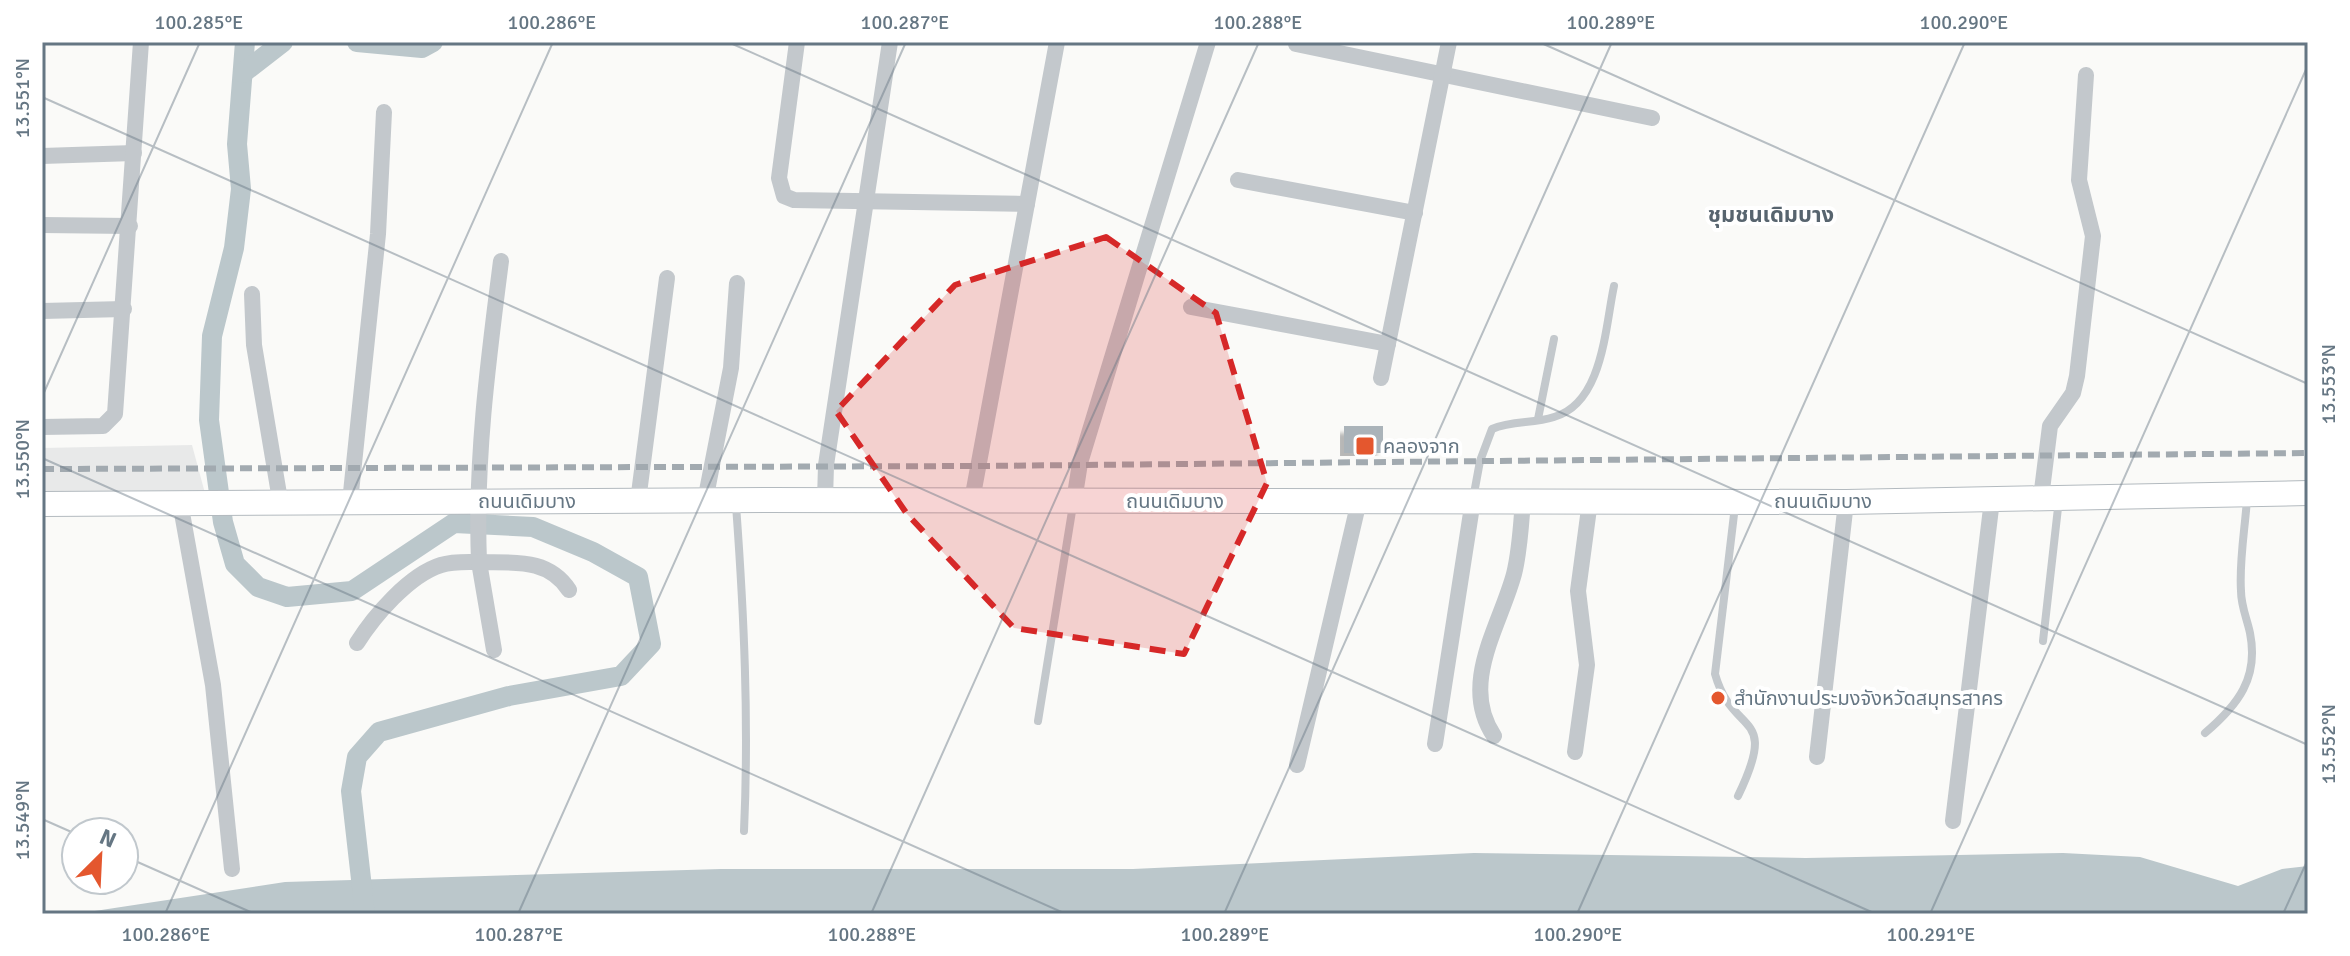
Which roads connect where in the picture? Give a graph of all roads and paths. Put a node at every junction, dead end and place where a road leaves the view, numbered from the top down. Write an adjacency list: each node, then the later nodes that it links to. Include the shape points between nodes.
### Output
1 (141, 42): 12 (street)
2 (797, 42): 15 (street, via 780,192 794,200)
3 (890, 42): 15 (street)
4 (1057, 42): 16 (street)
5 (1208, 42): 44 (street, via 1080,463)
6 (1449, 42): 8 (street)
7 (1296, 44): 8 (street)
8 (1442, 74): 11 (street); 17 (street)
9 (2086, 75): 35 (street, via 2079,180 2093,236 2077,376 2073,393 2050,426)
10 (384, 112): 48 (street, via 378,234)
11 (1652, 118)
12 (134, 153): 13 (street); 19 (street)
13 (42, 156)
14 (1238, 180): 17 (street)
15 (868, 200): 16 (street); 37 (street)
16 (1027, 204): 38 (street)
17 (1415, 213): 29 (street)
18 (42, 225): 19 (street)
19 (130, 226): 26 (street)
20 (501, 261): 49 (street)
21 (667, 278): 42 (street)
22 (737, 283): 43 (street, via 731,368)
23 (1614, 286): 31 (lane, via 1590,387 1571,409)
24 (252, 294): 53 (street, via 254,345)
25 (1191, 307): 29 (street)
26 (124, 309): 27 (street); 32 (street, via 112,419 103,426)
27 (42, 311)
28 (1554, 339): 31 (lane)
29 (1388, 344): 30 (street)
30 (1381, 378)
31 (1538, 419): 39 (lane, via 1492,429)
32 (42, 427)
33 (2308, 493): 34 (street, ถนนเดิมบาง)
34 (2247, 494): 35 (street, ถนนเดิมบาง); 60 (lane, via 2241,590 2252,667 2243,695)
35 (2050, 498): 41 (street, ถนนเดิมบาง); 56 (lane)
36 (736, 500): 37 (street, ถนนเดิมบาง); 43 (street, ถนนเดิมบาง); 68 (lane, via 746,651)
37 (825, 500): 38 (street, ถนนเดิมบาง)
38 (972, 500): 44 (street, ถนนเดิมบาง)
39 (1473, 500): 40 (street, ถนนเดิมบาง); 45 (street, ถนนเดิมบาง); 62 (street)
40 (1523, 500): 46 (street, ถนนเดิมบาง); 61 (street, via 1514,572 1480,687 1482,719)
41 (1992, 500): 51 (street, ถนนเดิมบาง); 67 (street)
42 (638, 501): 43 (street, ถนนเดิมบาง); 49 (street, ถนนเดิมบาง)
43 (705, 501)
44 (1074, 501): 45 (street, ถนนเดิมบาง); 59 (lane)
45 (1359, 501): 65 (street)
46 (1590, 501): 50 (street, ถนนเดิมบาง); 63 (street, via 1578,591 1587,665)
47 (181, 502): 52 (street, ถนนเดิมบาง); 53 (street, ถนนเดิมบาง); 69 (street, via 213,685)
48 (350, 502): 49 (street, ถนนเดิมบาง); 53 (street, ถนนเดิมบาง)
49 (476, 502): 54 (street)
50 (1735, 502): 51 (street, ถนนเดิมบาง); 66 (lane, via 1715,674 1720,691 1747,721 1757,750)
51 (1846, 502): 64 (street)
52 (42, 504)
53 (281, 506)
54 (479, 561): 55 (street, via 540,565); 57 (street, via 440,565 419,577); 58 (street)
55 (569, 590)
56 (2043, 641)
57 (357, 643)
58 (494, 650)
59 (1038, 721)
60 (2205, 733)
61 (1494, 736)
62 (1435, 744)
63 (1575, 752)
64 (1817, 757)
65 (1297, 765)
66 (1738, 796)
67 (1953, 821)
68 (744, 831)
69 (232, 869)

